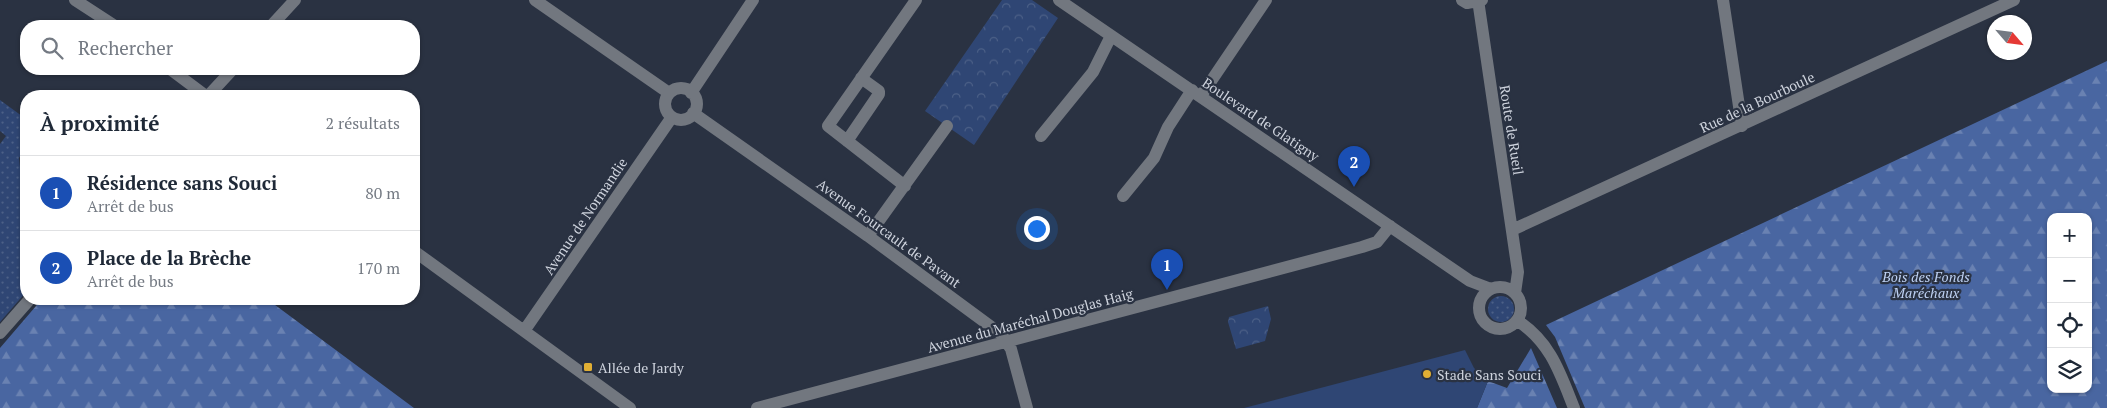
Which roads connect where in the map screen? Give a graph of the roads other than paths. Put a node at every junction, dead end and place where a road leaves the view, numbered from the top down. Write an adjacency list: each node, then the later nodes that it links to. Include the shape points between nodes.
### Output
1 (75, 0): 12 (street)
2 (295, 0): 13 (street)
3 (535, 0): 21 (street)
4 (754, 0): 20 (street)
5 (916, 0): 17 (street)
6 (1060, 0): 14 (street, Boulevard de Glatigny)
7 (1266, 0): 22 (street)
8 (1462, 0): 9 (street, via 1467,3)
9 (1480, 0): 32 (street, Route de Rueil)
10 (1723, 0): 26 (street)
11 (2014, 0): 26 (street, Rue de la Bourboule)
12 (106, 20)
13 (277, 20)
14 (1111, 36): 22 (street, Boulevard de Glatigny); 27 (street, via 1093,72)
15 (178, 75): 18 (street)
16 (227, 75): 19 (street)
17 (861, 78): 28 (street, via 879,94); 28 (street, via 828,126)
18 (199, 90)
19 (213, 90)
20 (691, 92): 21 (street, via 678,88); 23 (street, via 696,102)
21 (669, 93): 24 (street, via 665,106)
22 (1196, 93): 30 (street, via 1168,126 1154,158); 31 (street, Boulevard de Glatigny)
23 (693, 113): 24 (street, via 681,120); 33 (street, Avenue Fourcault de Pavant)
24 (672, 117): 42 (street, Avenue de Normandie)
25 (947, 126): 29 (street)
26 (1742, 126): 32 (street, Rue de la Bourboule)
27 (1041, 136)
28 (847, 141): 29 (street)
29 (905, 186): 33 (street)
30 (1123, 196)
31 (1390, 226): 36 (street, Boulevard de Glatigny); 44 (street, Avenue du Maréchal Douglas Haig, via 1378,242)
32 (1512, 230): 35 (street, Route de Rueil)
33 (868, 236): 44 (street, Avenue Fourcault de Pavant, via 993,327)
34 (420, 255): 42 (street)
35 (1516, 264): 37 (street); 38 (street, Route de Rueil)
36 (1470, 281): 37 (street, Boulevard de Glatigny); 39 (street, Boulevard de Glatigny)
37 (1495, 288): 38 (street, via 1508,288); 39 (street)
38 (1515, 293): 41 (street, via 1522,306)
39 (1480, 301): 41 (street, via 1480,316 1490,327 1505,329)
40 (25, 305): 43 (street)
41 (1518, 321): 48 (street, via 1542,340 1560,372)
42 (524, 331): 45 (street)
43 (0, 333)
44 (1007, 342): 46 (street, Avenue du Maréchal Douglas Haig); 47 (street, Avenue Fourcault de Pavant)
45 (630, 408)
46 (757, 408)
47 (1027, 408)
48 (1574, 408)

